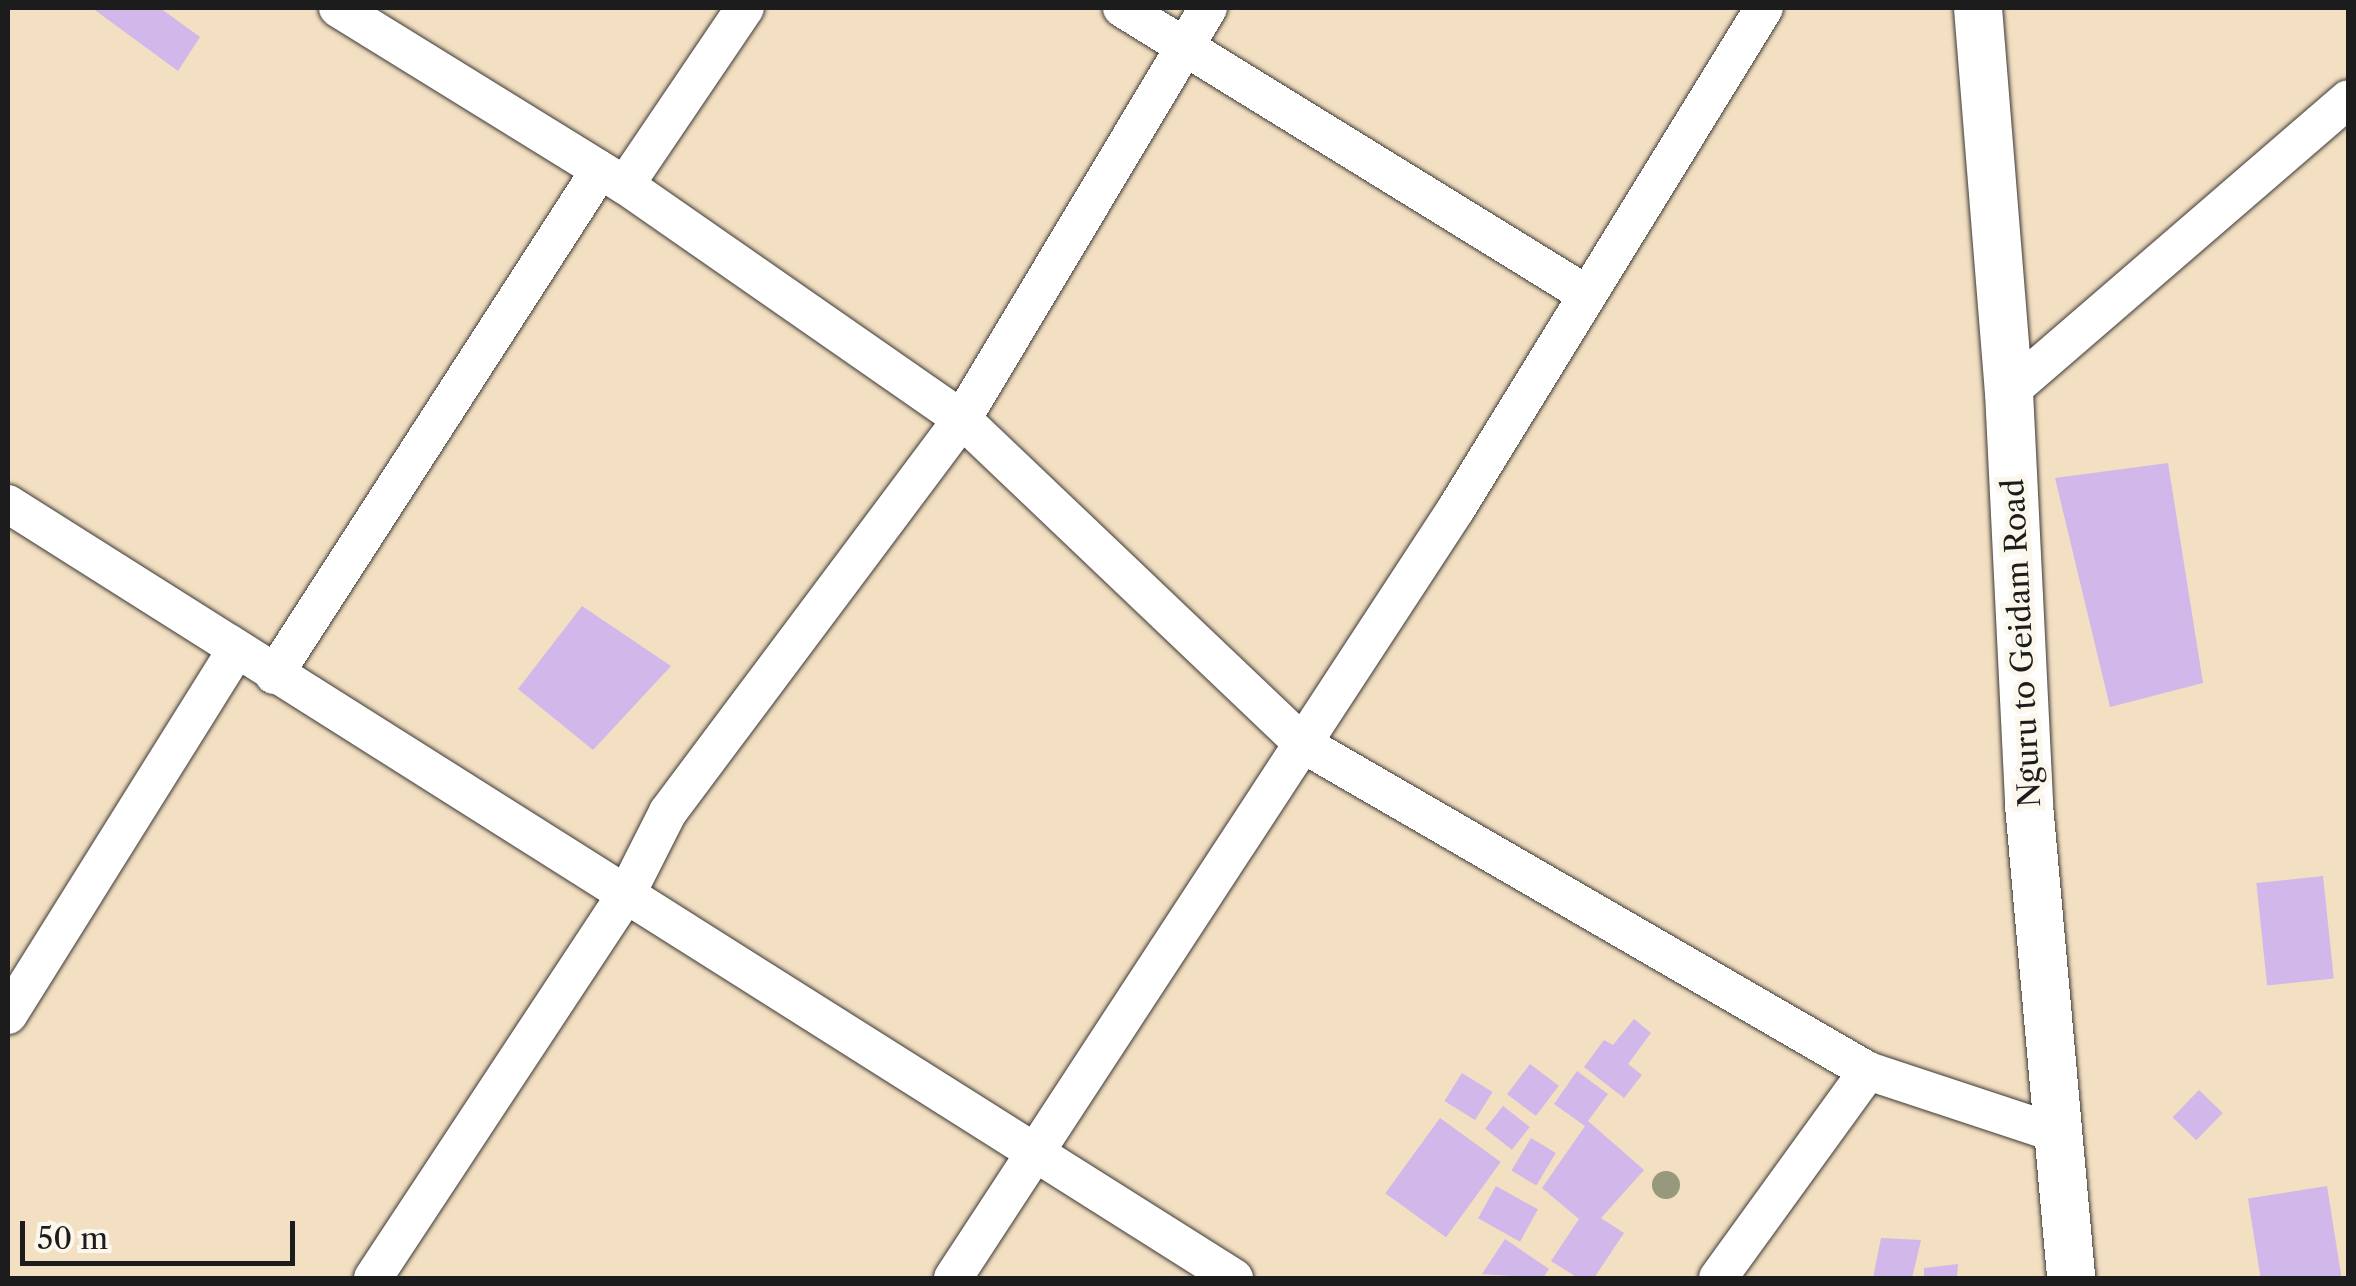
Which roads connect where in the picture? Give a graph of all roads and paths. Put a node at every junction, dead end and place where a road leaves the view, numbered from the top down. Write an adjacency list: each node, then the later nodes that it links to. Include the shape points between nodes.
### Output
1 (338, 8): 9 (street)
2 (746, 8): 9 (street)
3 (1122, 8): 7 (street)
4 (1208, 8): 7 (street)
5 (1764, 8): 10 (street)
6 (1978, 8): 11 (main road, Nguru to Geidam Road)
7 (1182, 46): 10 (street); 12 (street)
8 (2348, 99): 11 (street)
9 (612, 177): 12 (street); 15 (street)
10 (1586, 294): 16 (street)
11 (2008, 392): 20 (main road, Nguru to Geidam Road, via 2029,804)
12 (962, 419): 16 (street); 17 (street, via 668,812)
13 (8, 504): 14 (street)
14 (236, 650): 15 (street); 18 (street)
15 (274, 675): 17 (street)
16 (1303, 744): 19 (street); 21 (street)
17 (626, 895): 21 (street); 22 (street)
18 (8, 1015)
19 (1868, 1071): 20 (street); 25 (street)
20 (2058, 1134): 26 (main road, Nguru to Geidam Road)
21 (1038, 1149): 23 (street); 24 (street)
22 (373, 1278)
23 (954, 1278)
24 (1234, 1278)
25 (1718, 1278)
26 (2071, 1278)

